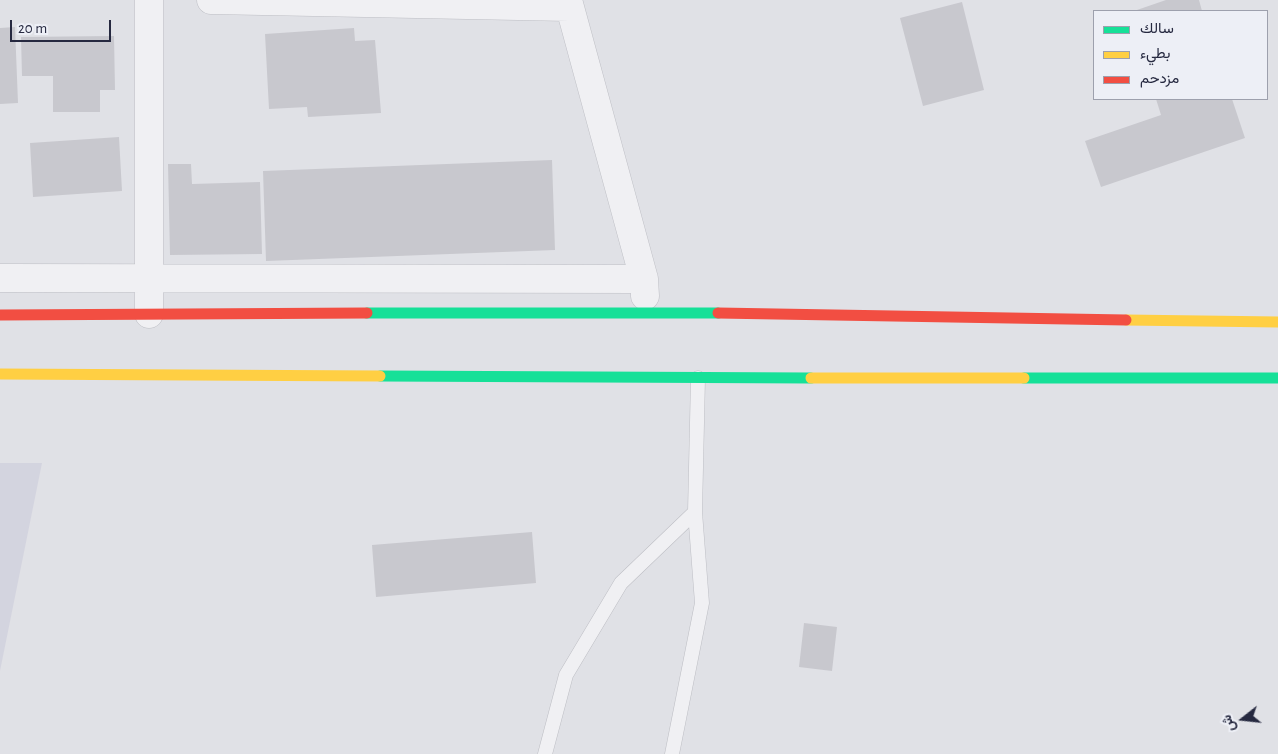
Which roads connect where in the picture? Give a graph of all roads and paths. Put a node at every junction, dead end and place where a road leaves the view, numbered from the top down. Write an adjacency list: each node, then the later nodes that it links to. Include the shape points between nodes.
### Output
1 (149, 0): 4 (street)
2 (211, 0): 3 (street)
3 (569, 3): 6 (street)
4 (149, 277): 5 (street); 6 (street); 8 (street)
5 (0, 278)
6 (644, 279): 7 (street)
7 (646, 312): 8 (main road); 10 (main road)
8 (149, 314): 9 (main road)
9 (0, 315)
10 (1278, 322)
11 (0, 374): 12 (main road)
12 (698, 378): 13 (main road); 14 (lane)
13 (1278, 378)
14 (695, 512): 15 (lane, via 622,583 566,675); 16 (lane, via 702,602)
15 (544, 754)
16 (672, 754)

